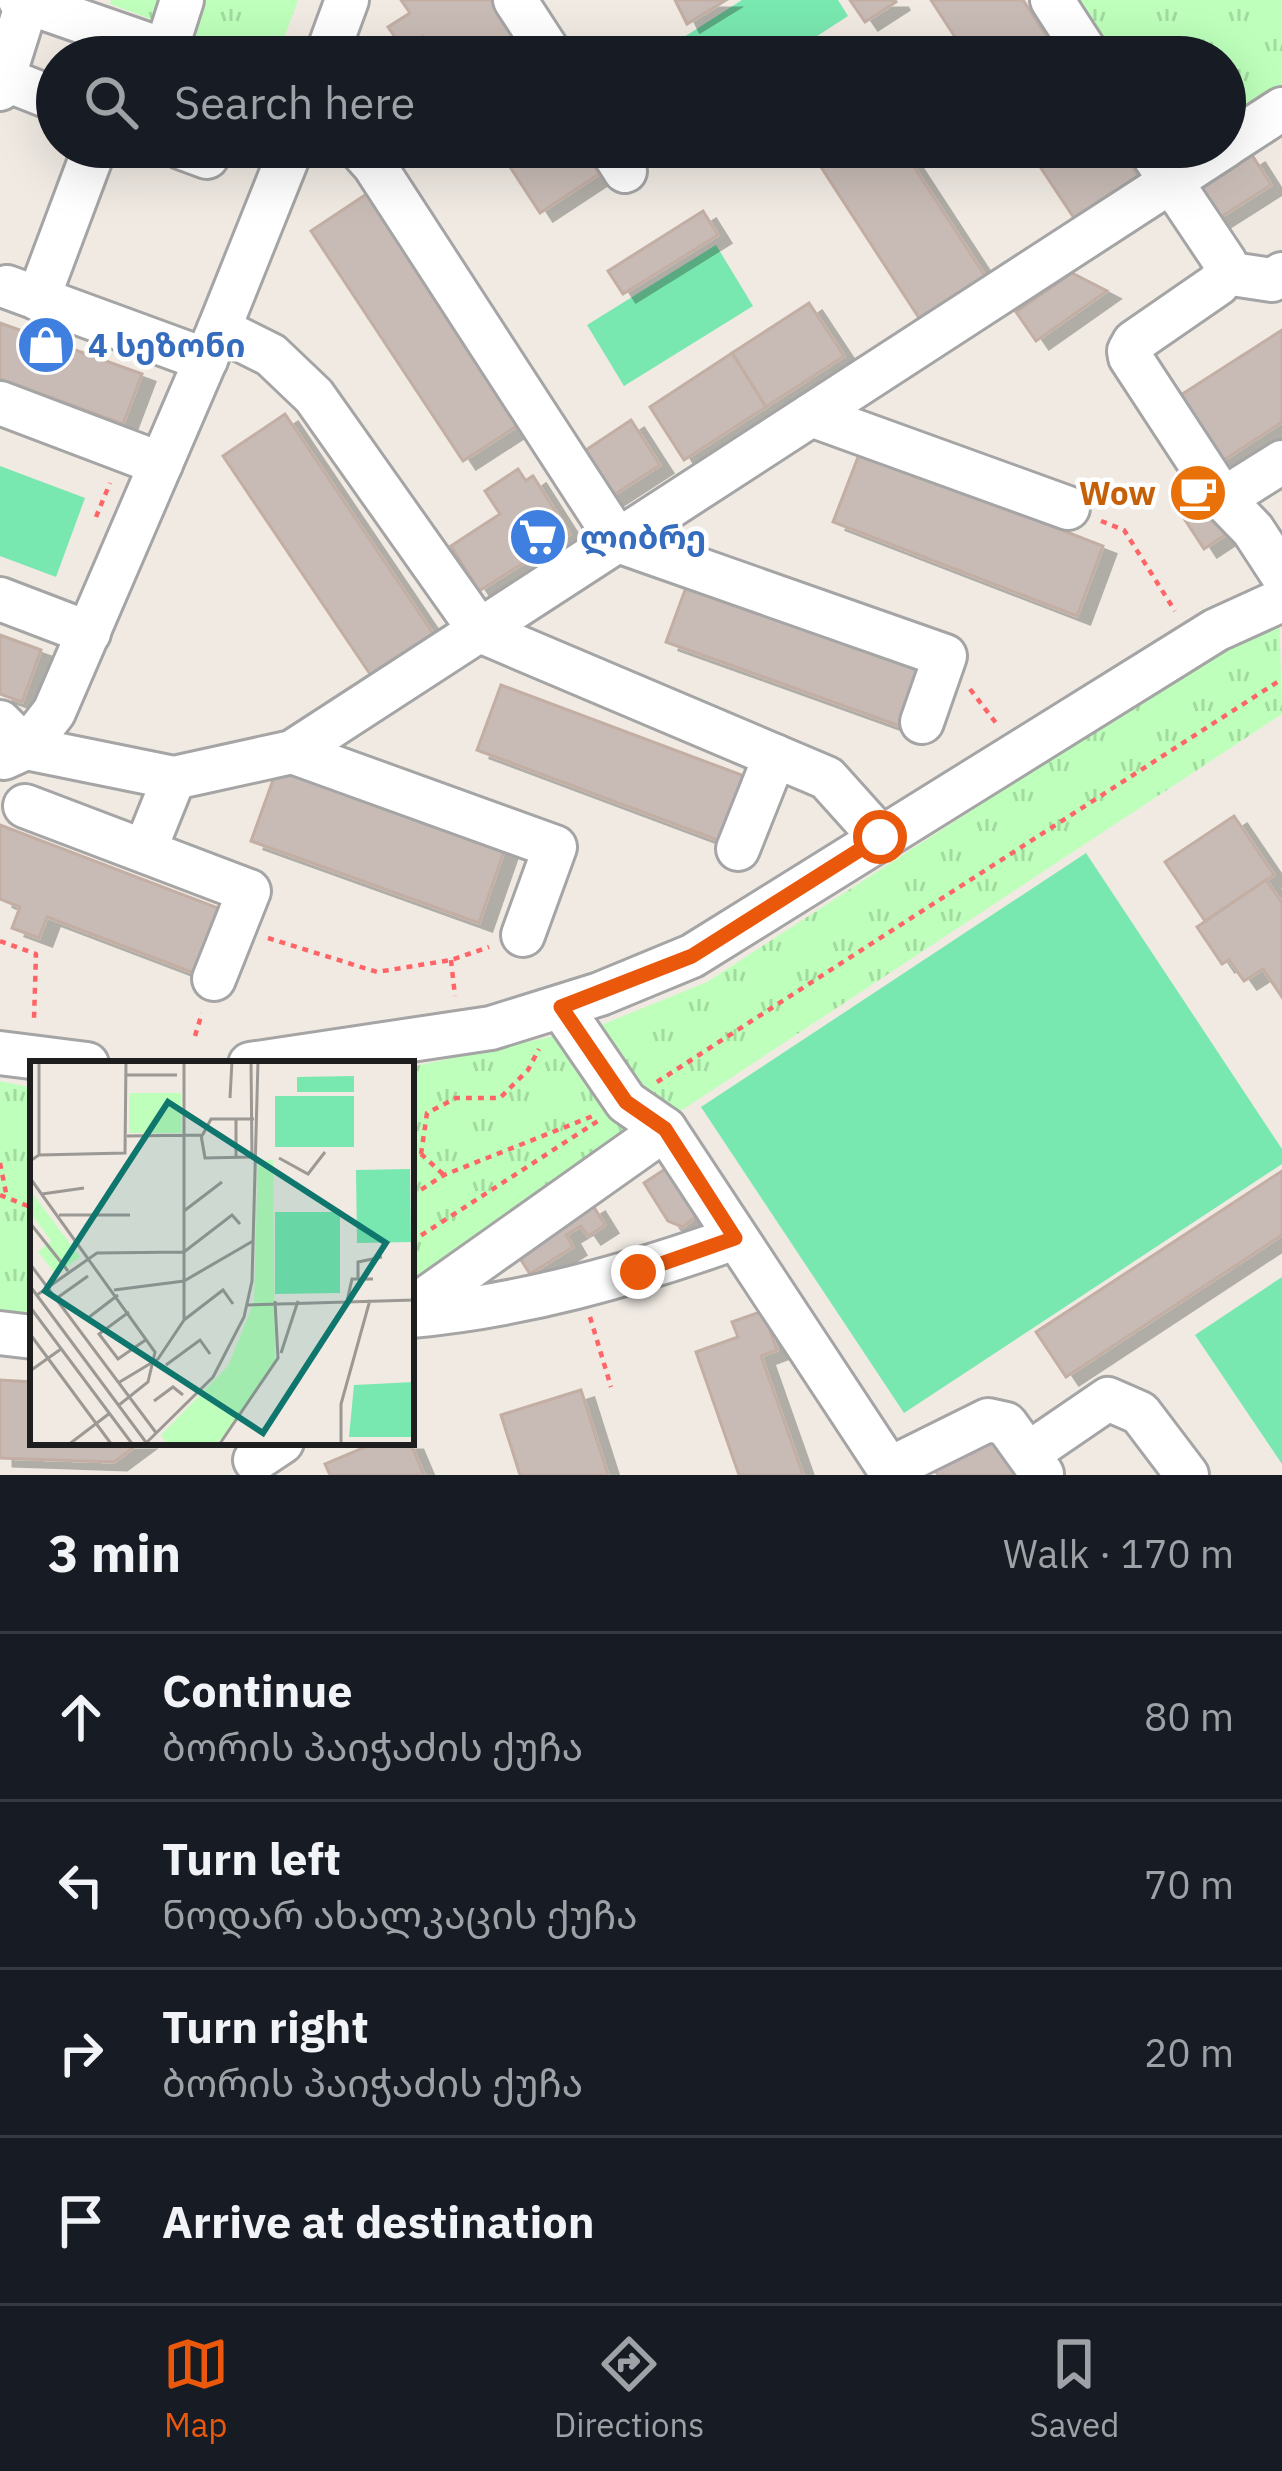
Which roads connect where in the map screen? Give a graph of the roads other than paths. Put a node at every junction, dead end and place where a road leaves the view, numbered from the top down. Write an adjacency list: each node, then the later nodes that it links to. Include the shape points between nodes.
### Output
1 (182, 0): 7 (street)
2 (346, 0): 8 (street)
3 (515, 0): 9 (street)
4 (1052, 0): 10 (street)
5 (25, 1): 6 (street); 11 (street)
6 (126, 36)
7 (177, 36)
8 (333, 36)
9 (538, 36)
10 (1075, 36)
11 (2, 84): 12 (street)
12 (36, 94)
13 (1282, 109): 14 (street)
14 (1246, 133)
15 (85, 168): 22 (street, via 23,293)
16 (284, 168): 22 (street)
17 (376, 168): 29 (street)
18 (1153, 168): 24 (street)
19 (1162, 168): 20 (street)
20 (1225, 273): 21 (street, via 1272,280); 27 (street, via 1129,351)
21 (1282, 274)
22 (213, 344): 26 (street); 34 (street, via 271,355 314,396)
23 (0, 403): 26 (street)
24 (812, 415): 28 (street); 29 (street)
25 (1282, 462): 27 (street)
26 (161, 464): 35 (street)
27 (1223, 499): 30 (street)
28 (1068, 508)
29 (618, 541): 34 (street); 36 (street, via 944,656)
30 (1281, 573): 33 (street)
31 (0, 599): 35 (street)
32 (1282, 600): 33 (street)
33 (1198, 626): 42 (street)
34 (480, 631): 38 (street); 39 (street)
35 (88, 633): 37 (street, via 54,712)
36 (922, 722)
37 (9, 743): 40 (street)
38 (292, 752): 40 (street); 45 (street, via 555,847)
39 (776, 756): 42 (street, via 826,778); 43 (street)
40 (174, 778): 44 (street)
41 (25, 806): 44 (street)
42 (880, 837): 47 (street, via 692,956)
43 (738, 849)
44 (145, 850): 46 (street, via 249,891)
45 (523, 935)
46 (214, 980)
47 (570, 1020): 50 (street); 51 (street, via 626,1102)
48 (0, 1053): 49 (street)
49 (63, 1061)
50 (270, 1061)
51 (665, 1129): 52 (street); 53 (street)
52 (735, 1238): 54 (street, via 638,1272 462,1311); 58 (street)
53 (414, 1310)
54 (414, 1312)
55 (0, 1333): 56 (street)
56 (30, 1336)
57 (1036, 1464): 58 (street, via 1006,1424 988,1420); 59 (street, via 1108,1399 1141,1413)
58 (891, 1472)
59 (1187, 1475)

